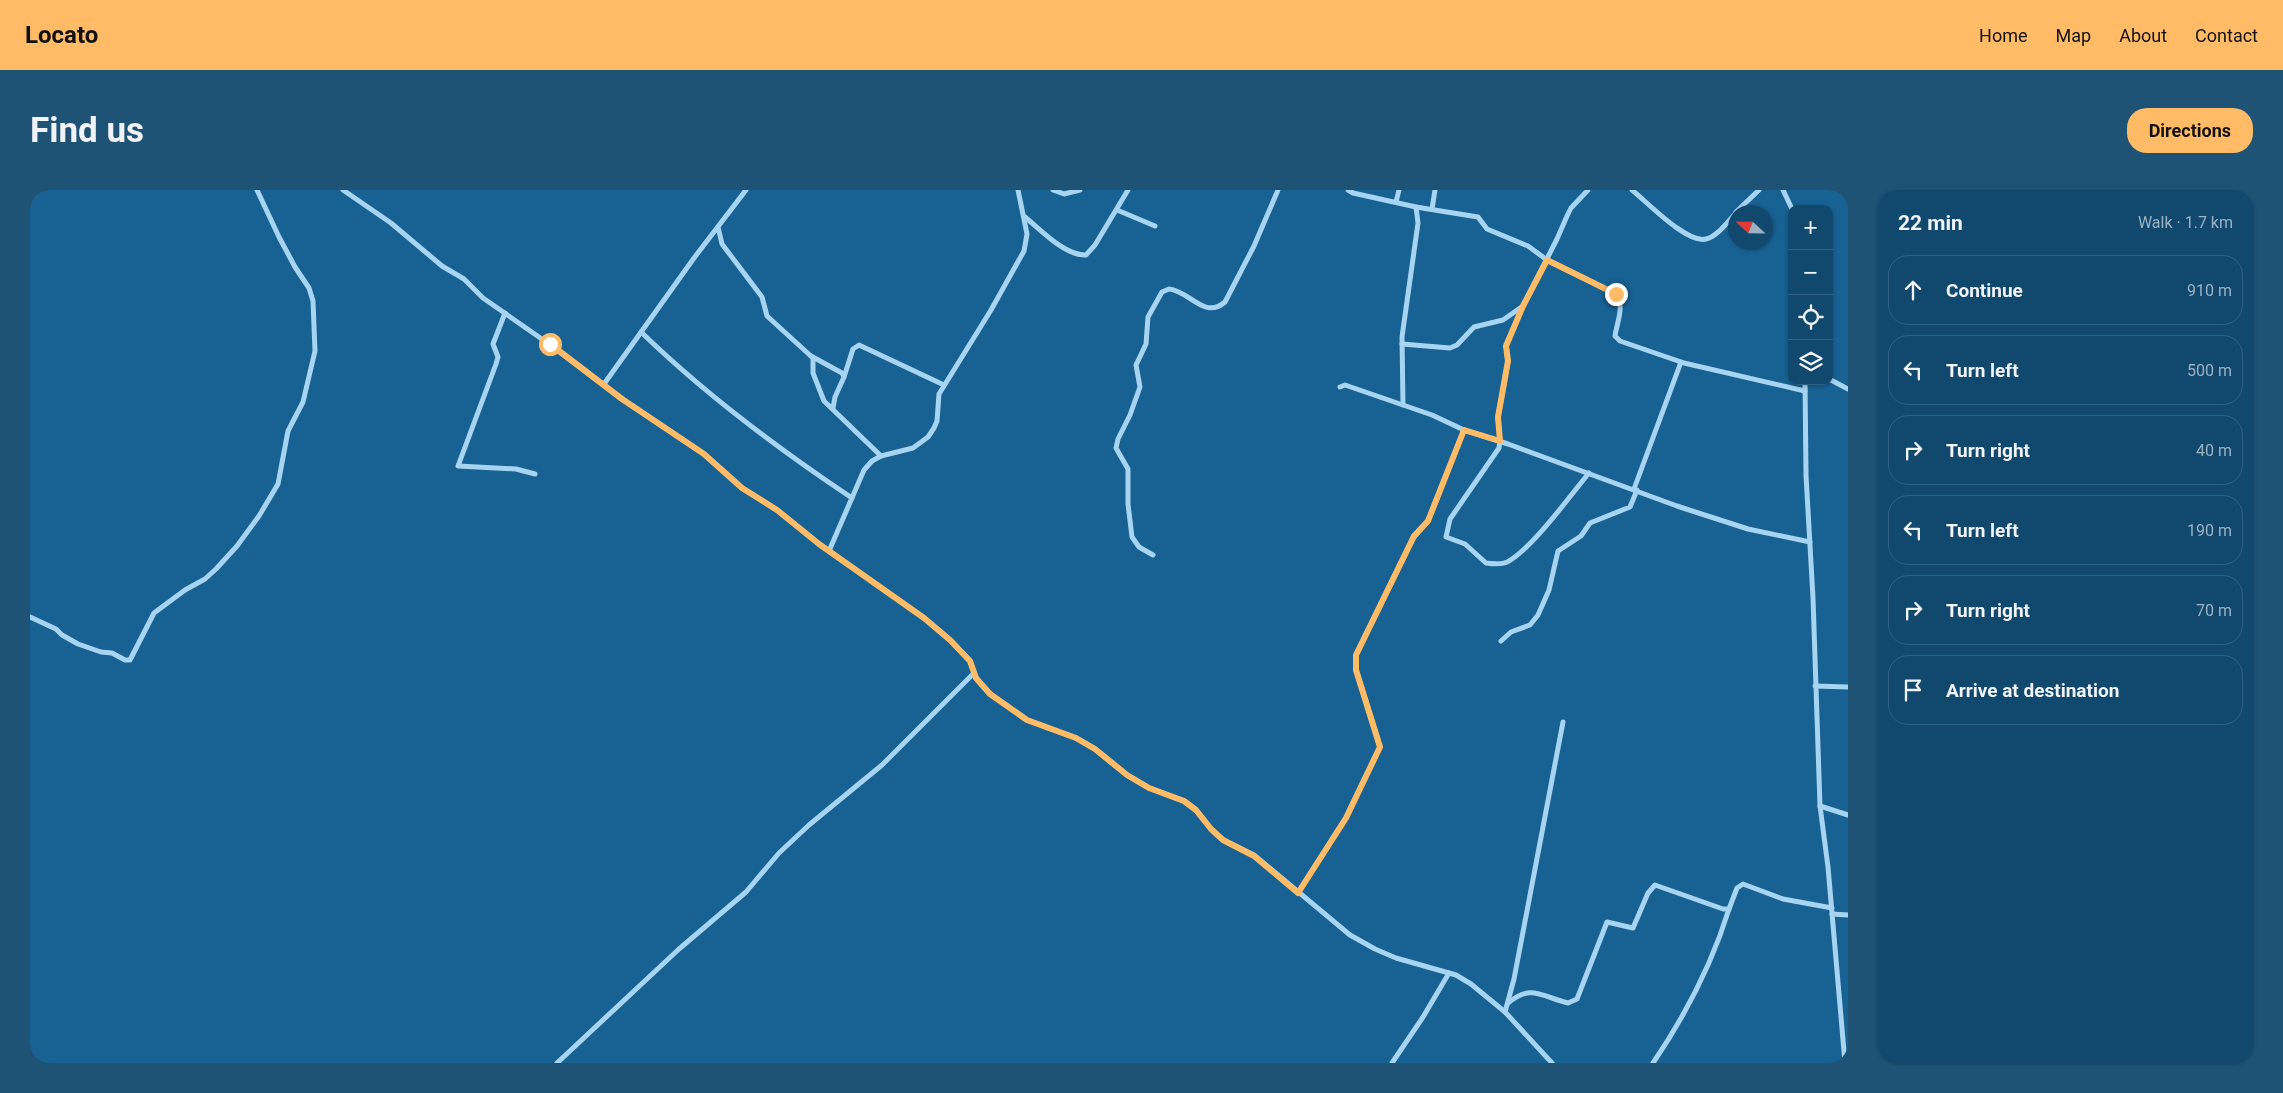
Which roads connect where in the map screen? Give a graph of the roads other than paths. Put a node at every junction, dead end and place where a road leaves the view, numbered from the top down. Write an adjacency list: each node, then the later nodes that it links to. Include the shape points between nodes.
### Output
1 (257, 190): 53 (street, via 295,267 310,288 313,301 315,351 303,402 288,431 278,484 243,539 216,569 154,613 130,660 78,644)
2 (343, 190): 28 (street, via 391,223)
3 (746, 190): 25 (street)
4 (1018, 190): 22 (street)
5 (1053, 190): 6 (street, via 1064,194)
6 (1080, 190)
7 (1128, 190): 21 (street)
8 (1278, 190): 52 (street, via 1254,246 1224,302 1210,308 1169,289 1162,292 1148,317 1146,344 1136,365 1140,387 1116,448 1128,469 1132,537 1139,547)
9 (1348, 190): 16 (street)
10 (1399, 190): 16 (street)
11 (1436, 190): 20 (street)
12 (1588, 190): 26 (street, via 1571,208)
13 (1632, 190): 23 (street, via 1685,234 1700,240 1712,237)
14 (1758, 190): 17 (street)
15 (1785, 192): 18 (street)
16 (1396, 202): 19 (street)
17 (1744, 205)
18 (1790, 205)
19 (1416, 207): 20 (street); 30 (street, via 1418,223)
20 (1432, 209): 26 (street, via 1474,215 1486,229 1528,246)
21 (1117, 210): 22 (street, via 1086,255 1077,255 1057,244); 24 (street)
22 (1025, 217): 36 (street, via 1027,241 1024,251)
23 (1728, 221)
24 (1155, 226)
25 (718, 227): 29 (street); 31 (street, via 722,244 762,297 768,316)
26 (1547, 260): 27 (street); 32 (street, via 1616,294 1620,301 1615,336 1620,342)
27 (1523, 306): 30 (street, via 1503,320 1474,327 1458,345 1450,348); 44 (street, via 1506,346 1508,361 1498,417)
28 (505, 313): 35 (street); 47 (street, via 493,344 498,357 496,364 458,466 508,468)
29 (641, 332): 35 (street); 49 (street, via 740,419)
30 (1402, 344): 41 (street)
31 (812, 356): 33 (street); 42 (street, via 814,373 824,400)
32 (1682, 362): 40 (street); 48 (street)
33 (844, 377): 36 (street, via 853,349 859,345); 42 (street)
34 (1833, 381): 39 (street)
35 (604, 384): 51 (street, via 704,454 742,488 777,510)
36 (944, 385): 45 (street, via 937,399 937,421 928,437 913,448)
37 (1805, 385): 40 (street)
38 (1340, 387): 41 (street, via 1345,385)
39 (1848, 389)
40 (1805, 391): 50 (street)
41 (1403, 405): 43 (street)
42 (833, 408): 45 (street)
43 (1464, 430): 44 (street); 61 (street, via 1428,521 1414,536 1356,655 1356,670 1380,747 1346,818)
44 (1500, 441): 46 (street); 46 (street, via 1496,455 1450,519 1446,534 1448,539 1471,548 1486,563 1507,562 1520,552)
45 (882, 456): 49 (street, via 864,470)
46 (1589, 473): 48 (street)
47 (535, 474)
48 (1636, 490): 50 (street, via 1748,529); 54 (street, via 1630,507 1590,523 1581,536 1558,552 1550,590 1538,615 1530,625 1512,632)
49 (852, 498): 51 (street)
50 (1810, 542): 56 (street)
51 (829, 551): 55 (street, via 924,618 970,661)
52 (1153, 555)
53 (30, 617)
54 (1501, 641)
55 (974, 673): 61 (street, via 990,694 1023,717 1076,738 1149,788 1184,801 1223,840 1254,856); 69 (street, via 882,765 808,825 746,892)
56 (1815, 686): 57 (street); 59 (street)
57 (1848, 687)
58 (1563, 722): 67 (street)
59 (1820, 806): 60 (street); 63 (street)
60 (1848, 815)
61 (1298, 893): 66 (street, via 1350,935 1375,949)
62 (1729, 908): 63 (street, via 1737,888 1743,884 1783,899); 67 (street, via 1716,907 1655,885 1648,893 1633,928 1606,922 1577,999 1568,1003 1530,991); 72 (street, via 1694,997)
63 (1832, 908): 64 (street)
64 (1832, 914): 65 (street); 73 (street)
65 (1848, 914)
66 (1449, 973): 68 (street, via 1472,984); 70 (street)
67 (1508, 1003): 68 (street)
68 (1505, 1012): 71 (street)
69 (557, 1063)
70 (1392, 1063)
71 (1552, 1063)
72 (1653, 1063)
73 (1845, 1063)

